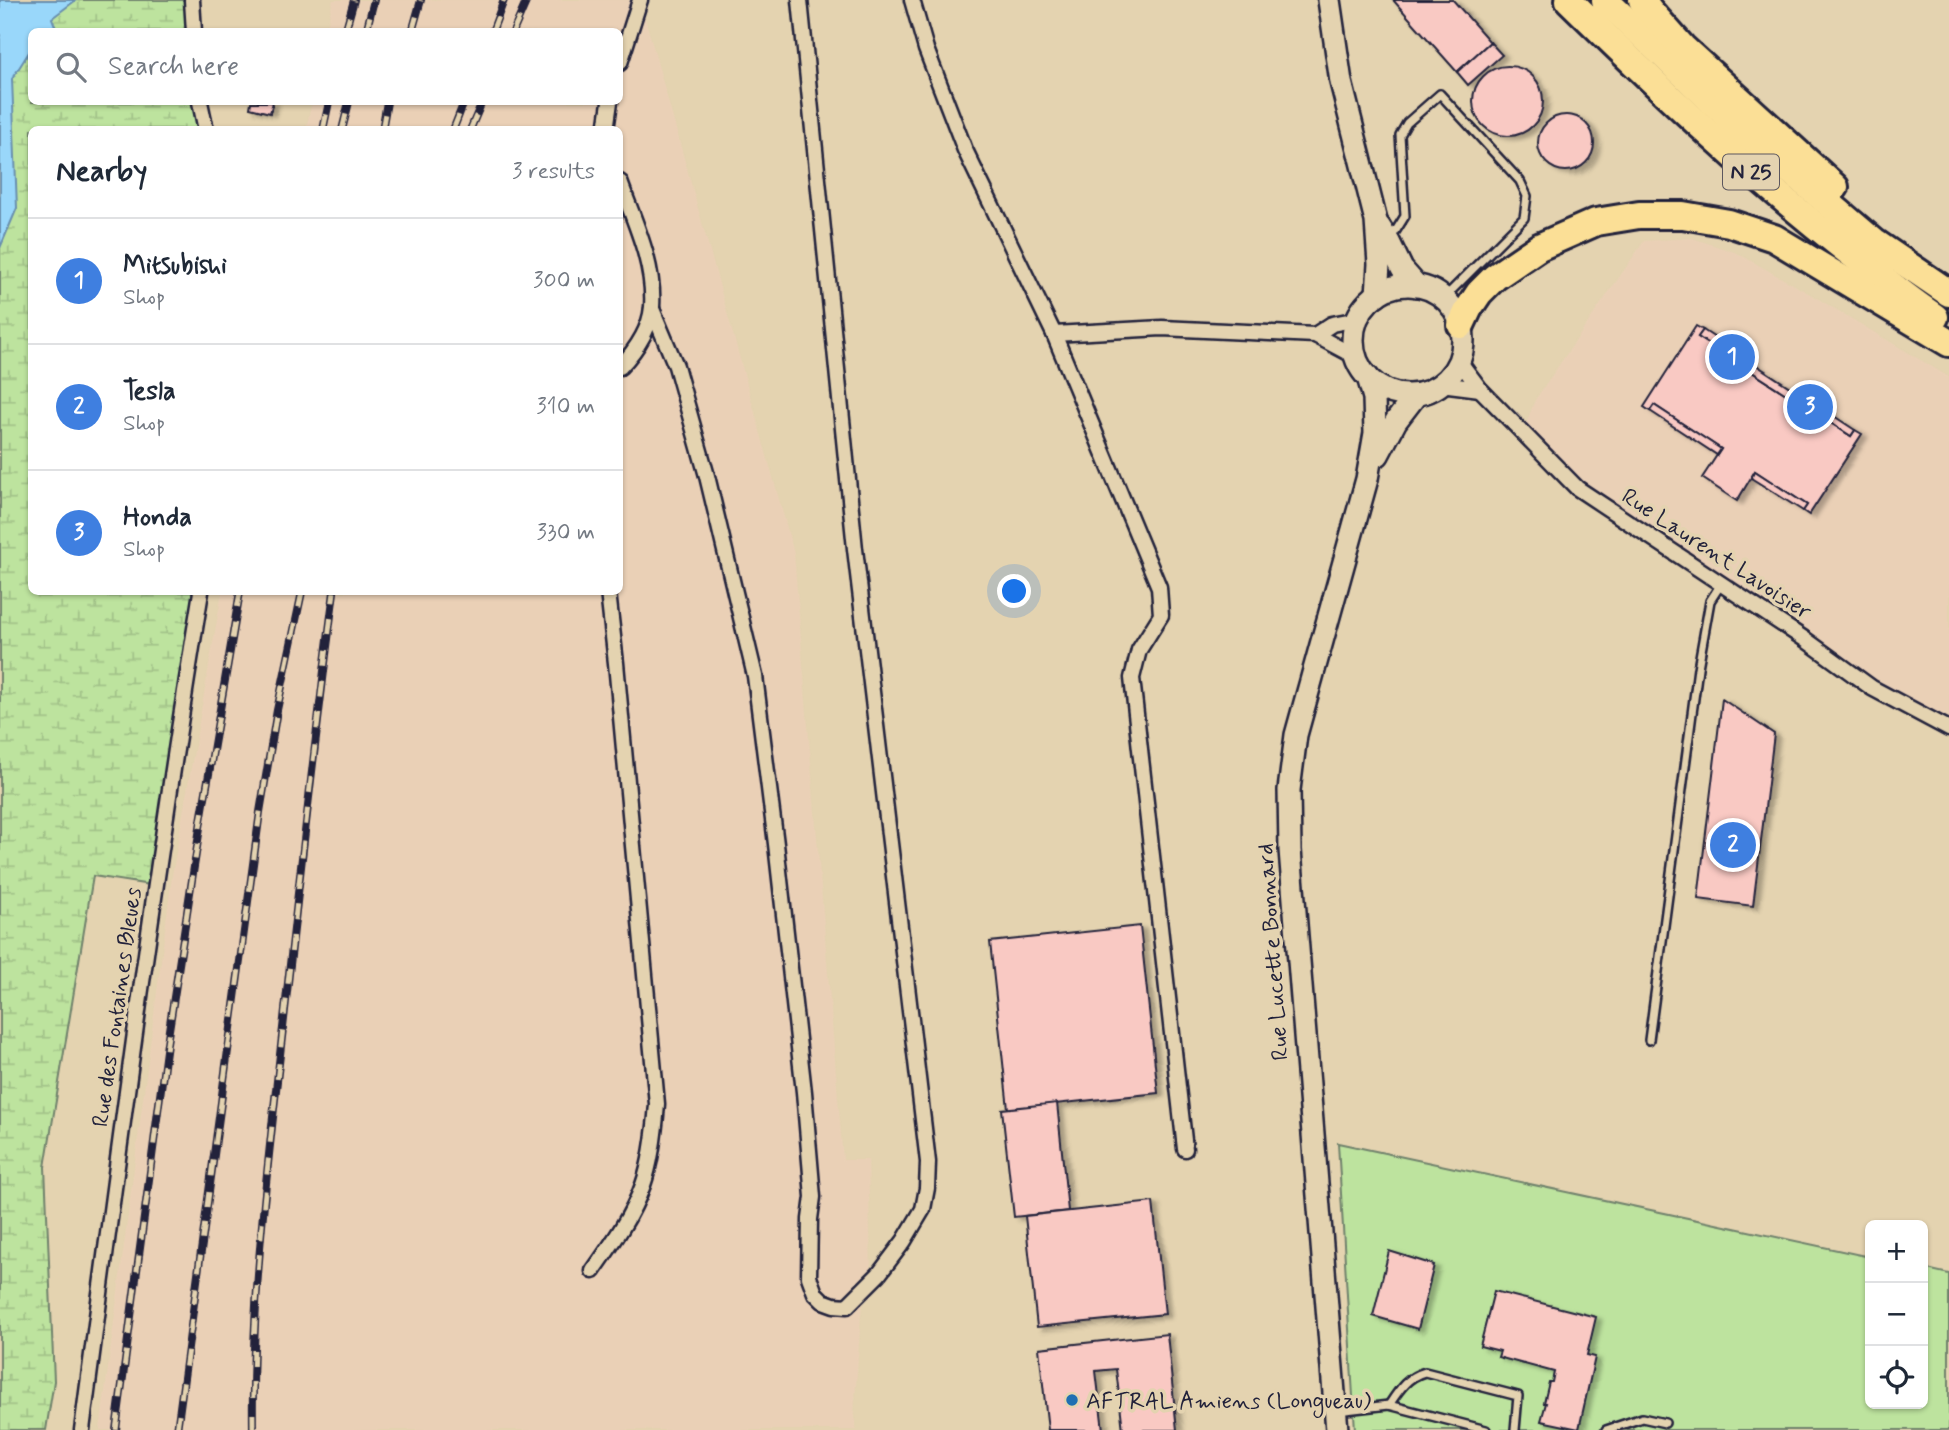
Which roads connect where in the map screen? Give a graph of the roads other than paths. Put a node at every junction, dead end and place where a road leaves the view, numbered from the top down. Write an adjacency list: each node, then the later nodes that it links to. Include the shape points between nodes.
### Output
1 (192, 0): 9 (street)
2 (640, 0): 10 (street)
3 (800, 0): 23 (street, via 855,549 928,1162 923,1209 879,1274 848,1306 823,1301 808,1277 813,1197 755,676 676,366)
4 (912, 0): 27 (street, via 965,150)
5 (1329, 0): 16 (street, via 1341,82)
6 (1569, 0): 26 (highway, N 25, via 1758,178)
7 (1605, 0): 18 (highway, N 25, via 1741,130 1874,242)
8 (1642, 0): 18 (highway, via 1682,47 1880,228)
9 (194, 28)
10 (623, 54)
11 (201, 105): 13 (street)
12 (610, 105): 14 (street)
13 (205, 126)
14 (607, 126)
15 (623, 191): 23 (street, via 645,255)
16 (1376, 221): 17 (street); 21 (street)
17 (1389, 242): 19 (street, via 1402,269); 22 (lane, via 1405,216 1400,135 1440,94 1520,181 1527,196 1524,218)
18 (1917, 270): 20 (highway, N 25)
19 (1417, 286): 21 (street, via 1396,286); 22 (street)
20 (1949, 293)
21 (1377, 295): 24 (street)
22 (1444, 298): 25 (street)
23 (652, 309): 32 (street, via 645,332)
24 (1358, 319): 28 (street, via 1332,324); 30 (street)
25 (1461, 325): 29 (highway, via 1487,285 1539,247 1596,222 1639,215 1683,215 1729,223 1773,238); 31 (street)
26 (1949, 326)
27 (1054, 334): 28 (street, via 1162,328); 43 (street, via 1159,587 1160,615 1139,650 1132,678)
28 (1315, 335): 30 (street)
29 (1949, 343)
30 (1356, 357): 33 (street)
31 (1459, 361): 34 (street); 35 (street, Rue Laurent Lavoisier)
32 (623, 364)
33 (1368, 377): 36 (street, via 1381,388); 37 (street, Rue Lucette Bonnard, via 1375,433)
34 (1441, 384): 35 (street); 36 (street)
35 (1480, 390): 38 (street, Rue Laurent Lavoisier, via 1577,488)
36 (1416, 395): 37 (street, Rue Lucette Bonnard, via 1385,439)
37 (1367, 479): 46 (street, Rue Lucette Bonnard, via 1296,735 1289,790 1290,850)
38 (1721, 583): 41 (street, Rue Laurent Lavoisier, via 1872,688); 42 (lane, via 1710,601 1698,668)
39 (200, 595): 48 (street, Rue des Fontaines Bleues)
40 (608, 595): 44 (street, via 657,1104 643,1185)
41 (1949, 729)
42 (1649, 1040)
43 (1185, 1149)
44 (593, 1271)
45 (1389, 1405): 46 (lane); 49 (lane); 50 (lane, via 1414,1375 1425,1373 1518,1396)
46 (1337, 1420)
47 (1665, 1423): 51 (lane, via 1642,1418)
48 (82, 1430)
49 (1486, 1430)
50 (1515, 1430)
51 (1606, 1430)

